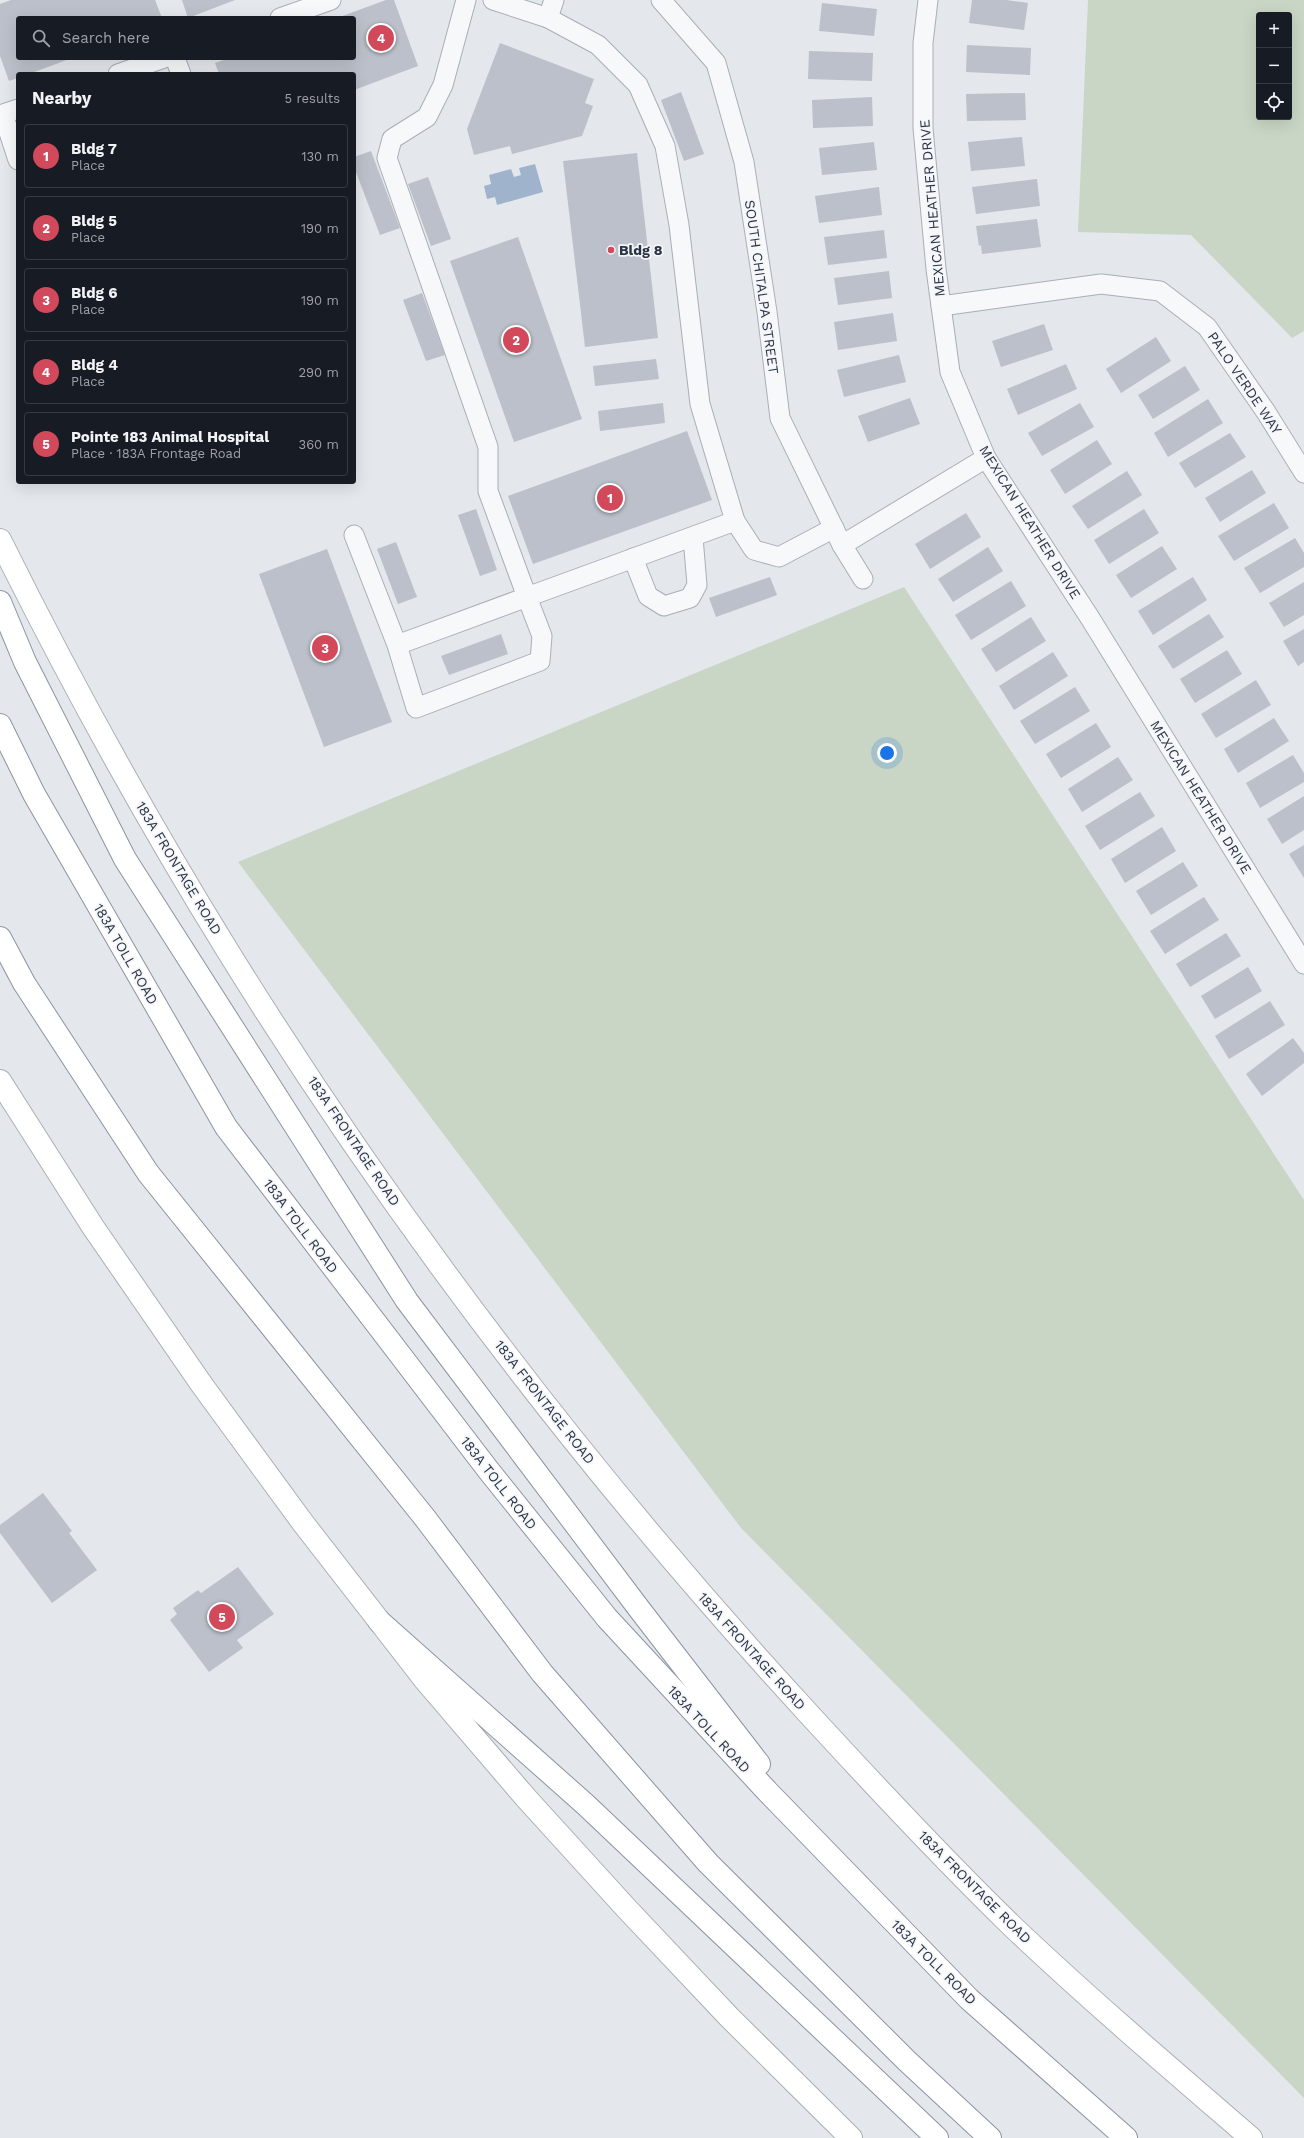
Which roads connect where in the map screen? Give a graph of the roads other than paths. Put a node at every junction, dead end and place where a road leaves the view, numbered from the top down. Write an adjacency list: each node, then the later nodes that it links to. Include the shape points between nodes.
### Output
1 (331, 0): 7 (street)
2 (466, 0): 25 (street, via 443,85 427,117 392,139 387,158 488,447 488,491)
3 (493, 0): 8 (street)
4 (554, 0): 8 (street)
5 (661, 0): 21 (street, SOUTH CHITALPA STREET, via 716,63 744,162 780,418)
6 (928, 0): 15 (street, MEXICAN HEATHER DRIVE, via 923,43 923,128)
7 (286, 16)
8 (548, 18): 18 (street, via 598,45 638,85 665,146 679,225 700,404)
9 (158, 60): 11 (street)
10 (176, 60): 12 (street)
11 (124, 72)
12 (180, 72)
13 (16, 110): 14 (street, via 3,114)
14 (16, 154)
15 (941, 306): 16 (street, MEXICAN HEATHER DRIVE, via 950,372); 17 (street, PALO VERDE WAY, via 1101,284 1160,291 1207,327 1266,412)
16 (986, 458): 21 (street); 30 (street, MEXICAN HEATHER DRIVE, via 1094,624)
17 (1304, 473)
18 (735, 521): 20 (street); 21 (street, via 754,550 779,557)
19 (354, 535): 27 (street)
20 (693, 537): 23 (street); 23 (street, via 697,584 690,598 664,606 648,596)
21 (838, 537): 24 (street, SOUTH CHITALPA STREET)
22 (0, 540): 38 (main road, 183A FRONTAGE ROAD, via 46,631 137,797 229,954 344,1130 448,1277 537,1395 653,1538 879,1792 1013,1927 1144,2047)
23 (633, 558): 25 (street)
24 (863, 578)
25 (527, 597): 27 (street); 27 (street, via 542,636 540,661 416,708)
26 (0, 602): 33 (main road, via 25,662 125,859 407,1301 640,1610)
27 (398, 645)
28 (0, 726): 33 (main road, 183A TOLL ROAD, via 38,801 226,1127 489,1471 607,1618)
29 (0, 938): 36 (main road, via 24,983 148,1173 425,1518 542,1673 708,1863 907,2061)
30 (1304, 964)
31 (0, 1082): 32 (main road, via 93,1227 202,1385)
32 (379, 1621): 34 (main road, via 425,1680 526,1798 724,2011); 35 (main road, via 586,1806)
33 (832, 1858): 37 (main road, 183A TOLL ROAD, via 969,1999)
34 (851, 2138)
35 (937, 2138)
36 (990, 2138)
37 (1126, 2138)
38 (1251, 2138)

